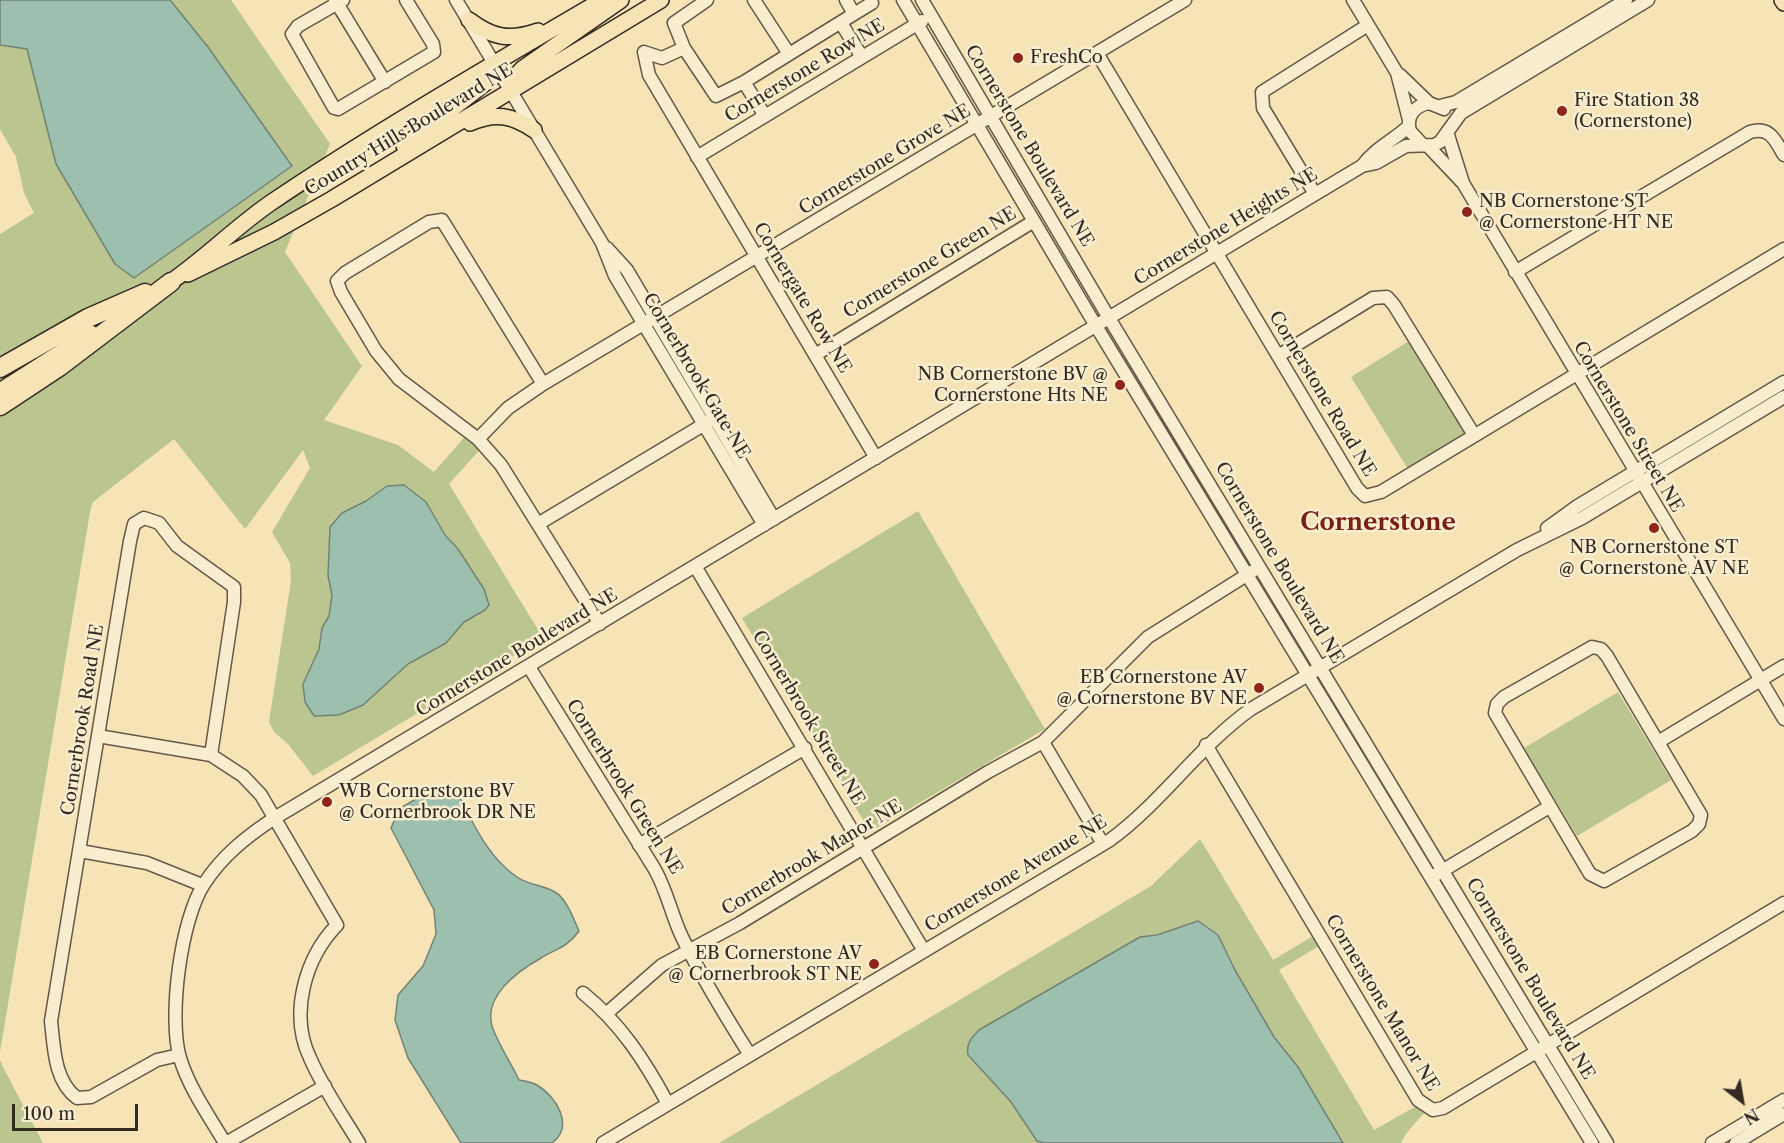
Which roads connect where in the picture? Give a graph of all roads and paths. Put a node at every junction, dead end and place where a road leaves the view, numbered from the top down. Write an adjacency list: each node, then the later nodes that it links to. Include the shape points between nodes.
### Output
1 (406, 0): 32 (street, via 434,52)
2 (456, 0): 20 (street, Cornerbrook Gate NE)
3 (602, 0): 21 (main road, Country Hills Boulevard NE)
4 (621, 0): 34 (main road, via 522,69 511,81)
5 (646, 0): 25 (main road)
6 (661, 0): 25 (main road, Country Hills Boulevard NE)
7 (707, 0): 26 (street, via 674,23)
8 (754, 0): 28 (street)
9 (846, 0): 18 (street)
10 (903, 0): 23 (street, Cornerstone Boulevard NE)
11 (922, 0): 19 (street, Cornerstone Boulevard NE)
12 (1185, 0): 27 (street, Cornerstone Grove NE)
13 (1353, 0): 24 (street)
14 (1626, 0): 35 (street, Cornerstone Heights NE, via 1456,102)
15 (1648, 0): 41 (street, Cornerstone Heights NE, via 1462,112)
16 (338, 1): 32 (street); 32 (street, via 298,26 292,34 334,108 340,109)
17 (872, 3): 18 (street)
18 (854, 14): 22 (street)
19 (931, 15): 23 (street, Cornerstone Row NE); 37 (street, Cornerstone Boulevard NE)
20 (469, 20): 21 (main road, via 484,32 502,38); 30 (street, Cornerbrook Gate NE)
21 (569, 20): 30 (main road, Country Hills Boulevard NE)
22 (841, 23): 28 (street); 29 (street)
23 (917, 24): 29 (street, Cornerstone Row NE); 39 (street, Cornerstone Boulevard NE)
24 (1368, 25): 31 (street); 49 (street, via 1262,92 1263,108)
25 (599, 37): 34 (main road, Country Hills Boulevard NE)
26 (684, 48): 33 (street, via 716,96); 45 (street, Cornergate Row NE, via 662,58 644,52 653,85)
27 (1097, 53): 37 (street, Cornerstone Grove NE); 52 (street, Cornerstone Road NE)
28 (789, 54): 33 (street)
29 (862, 57): 36 (street, Cornerstone Row NE)
30 (495, 63): 34 (street, Cornerbrook Gate NE); 47 (main road, via 492,78); 55 (main road, Country Hills Boulevard NE, via 232,230)
31 (1397, 73): 35 (street); 38 (street)
32 (385, 82)
33 (744, 82): 36 (street)
34 (511, 91): 40 (street, Cornerbrook Gate NE); 42 (main road, Country Hills Boulevard NE)
35 (1434, 104): 38 (street, Cornerstone Heights NE, via 1418,107); 41 (street, via 1446,111)
36 (765, 116): 45 (street, Cornerstone Row NE)
37 (990, 117): 39 (street, Cornerstone Grove NE); 56 (street, Cornerstone Boulevard NE)
38 (1409, 123): 43 (street, via 1413,137); 46 (street, Cornerstone Heights NE)
39 (976, 126): 50 (street, Cornerstone Boulevard NE); 53 (street, Cornerstone Grove NE)
40 (534, 130): 42 (main road, via 510,116 496,115); 57 (street, Cornerbrook Gate NE, via 602,243 615,276)
41 (1449, 130): 43 (street, Cornerstone Heights NE, via 1440,142); 48 (street, Cornerstone Street NE)
42 (426, 142): 47 (main road, Country Hills Boulevard NE)
43 (1425, 145): 46 (street, Cornerstone Heights NE, via 1406,146 1376,163); 48 (street, Cornerstone Street NE)
44 (1784, 155): 54 (street, via 1770,133 1750,132)
45 (697, 157): 53 (street, Cornergate Row NE)
46 (1362, 166): 49 (street, Cornerstone Heights NE)
47 (363, 180): 55 (main road, Country Hills Boulevard NE, via 274,232)
48 (1463, 183): 54 (street, Cornerstone Street NE)
49 (1315, 194): 52 (street, Cornerstone Heights NE)
50 (1034, 222): 58 (street, Cornerstone Boulevard NE); 59 (street, Cornerstone Green NE)
51 (1784, 249): 62 (street, Cornerstone Road NE)
52 (1217, 253): 56 (street, Cornerstone Heights NE); 60 (street, Cornerstone Road NE)
53 (757, 258): 57 (street, Cornerstone Grove NE); 59 (street, Cornergate Row NE)
54 (1515, 272): 62 (street, Cornerstone Street NE)
55 (171, 282): 61 (highway, via 88,318); 65 (main road, Country Hills Boulevard NE); 67 (highway, via 59,367)
56 (1109, 318): 58 (street, Cornerstone Heights NE); 76 (street, Cornerstone Boulevard NE)
57 (649, 321): 64 (street, Cornerstone Grove NE); 68 (street, Cornerbrook Gate NE)
58 (1096, 326): 71 (street, Cornerstone Boulevard NE); 77 (street, Cornerstone Boulevard NE)
59 (815, 355): 71 (street, Cornergate Row NE)
60 (1278, 356): 69 (street, via 1373,298 1387,297); 69 (street, Cornerstone Road NE, via 1365,496 1381,492)
61 (0, 368)
62 (1575, 374): 69 (street, Cornerstone Road NE); 72 (street, Cornerstone Street NE)
63 (1784, 382): 72 (street, Cornerstone Avenue NE)
64 (543, 384): 70 (street, Cornerstone Grove NE, via 508,408); 70 (street, via 442,220 429,222 340,277 340,292 390,370)
65 (0, 391)
66 (1784, 397): 72 (street, Cornerstone Avenue NE)
67 (0, 406)
68 (709, 421): 73 (street, Cornerbrook Gate NE); 74 (street)
69 (1474, 435)
70 (478, 439): 74 (street, via 506,472)
71 (876, 458): 73 (street, Cornerstone Boulevard NE)
72 (1637, 478): 81 (street, Cornerstone Avenue NE, via 1576,507 1517,550); 83 (street, Cornerstone Street NE)
73 (769, 522): 75 (street, Cornerstone Boulevard NE)
74 (538, 524): 78 (street)
75 (696, 566): 78 (street, Cornerstone Boulevard NE); 89 (street, Cornerbrook Street NE)
76 (1260, 567): 77 (street, Cornerbrook Manor NE); 81 (street, Cornerstone Boulevard NE)
77 (1246, 575): 82 (street, Cornerstone Boulevard NE); 87 (street, Cornerbrook Manor NE, via 1148,637)
78 (600, 624): 80 (street, Cornerstone Boulevard NE)
79 (1784, 666): 83 (street)
80 (529, 667): 92 (street, Cornerstone Boulevard NE); 94 (street, Cornerbrook Green NE)
81 (1321, 668): 82 (street, Cornerstone Avenue NE); 97 (street, Cornerstone Boulevard NE)
82 (1307, 676): 88 (street, Cornerstone Avenue NE, via 1251,709); 98 (street, Cornerstone Boulevard NE)
83 (1760, 680): 84 (street, Cornerstone Street NE); 86 (street)
84 (1784, 719)
85 (98, 736): 90 (street); 90 (street, Cornerbrook Road NE, via 134,524 144,518 159,523 177,546 234,586); 96 (street, Cornerbrook Road NE)
86 (1658, 741): 91 (street, via 1701,815 1699,824 1682,837 1604,881 1590,874); 91 (street, via 1600,649 1592,647 1574,656 1504,698 1495,713)
87 (1043, 742): 93 (street); 95 (street, Cornerbrook Manor NE)
88 (1206, 745): 93 (street, Cornerstone Avenue NE, via 1130,825); 106 (street, Cornerstone Manor NE, via 1420,1104 1432,1110 1443,1108)
89 (805, 748): 94 (street); 95 (street, Cornerbrook Street NE)
90 (211, 754): 92 (street, via 243,776 261,795)
91 (1549, 807): 97 (street)
92 (273, 819): 99 (street, Cornerstone Boulevard NE, via 237,843); 109 (street, via 337,924 308,970 301,1015 309,1056)
93 (1103, 844): 102 (street, Cornerstone Avenue NE)
94 (639, 845): 101 (street, Cornerbrook Green NE, via 664,885)
95 (865, 849): 101 (street, Cornerbrook Manor NE); 102 (street, Cornerbrook Street NE)
96 (80, 851): 99 (street, via 147,863); 107 (street, Cornerbrook Road NE, via 51,1021 54,1054 67,1088 77,1098 91,1097 157,1060)
97 (1443, 871): 98 (street); 105 (street, Cornerstone Boulevard NE)
98 (1431, 878): 106 (street, Cornerstone Boulevard NE)
99 (202, 885): 107 (street, Cornerstone Boulevard NE, via 180,962 176,1024)
100 (1784, 903): 105 (street, Cornerstone Manor NE)
101 (690, 950): 104 (street, Cornerbrook Manor NE, via 662,965); 108 (street, Cornerbrook Green NE)
102 (924, 951): 108 (street, Cornerstone Avenue NE)
103 (583, 993): 104 (street)
104 (607, 1013): 111 (street, via 646,1064)
105 (1548, 1045): 106 (street, Cornerstone Manor NE); 117 (street, Cornerstone Boulevard NE)
106 (1535, 1052): 116 (street, Cornerstone Boulevard NE)
107 (179, 1054): 113 (street, Cornerstone Boulevard NE)
108 (750, 1055): 111 (street, Cornerstone Avenue NE)
109 (325, 1086): 113 (street); 114 (street)
110 (1784, 1100): 118 (street)
111 (668, 1104): 115 (street, Cornerstone Avenue NE)
112 (1784, 1114): 119 (street)
113 (225, 1143)
114 (359, 1143)
115 (603, 1143)
116 (1592, 1143)
117 (1607, 1143)
118 (1712, 1143)
119 (1736, 1143)

